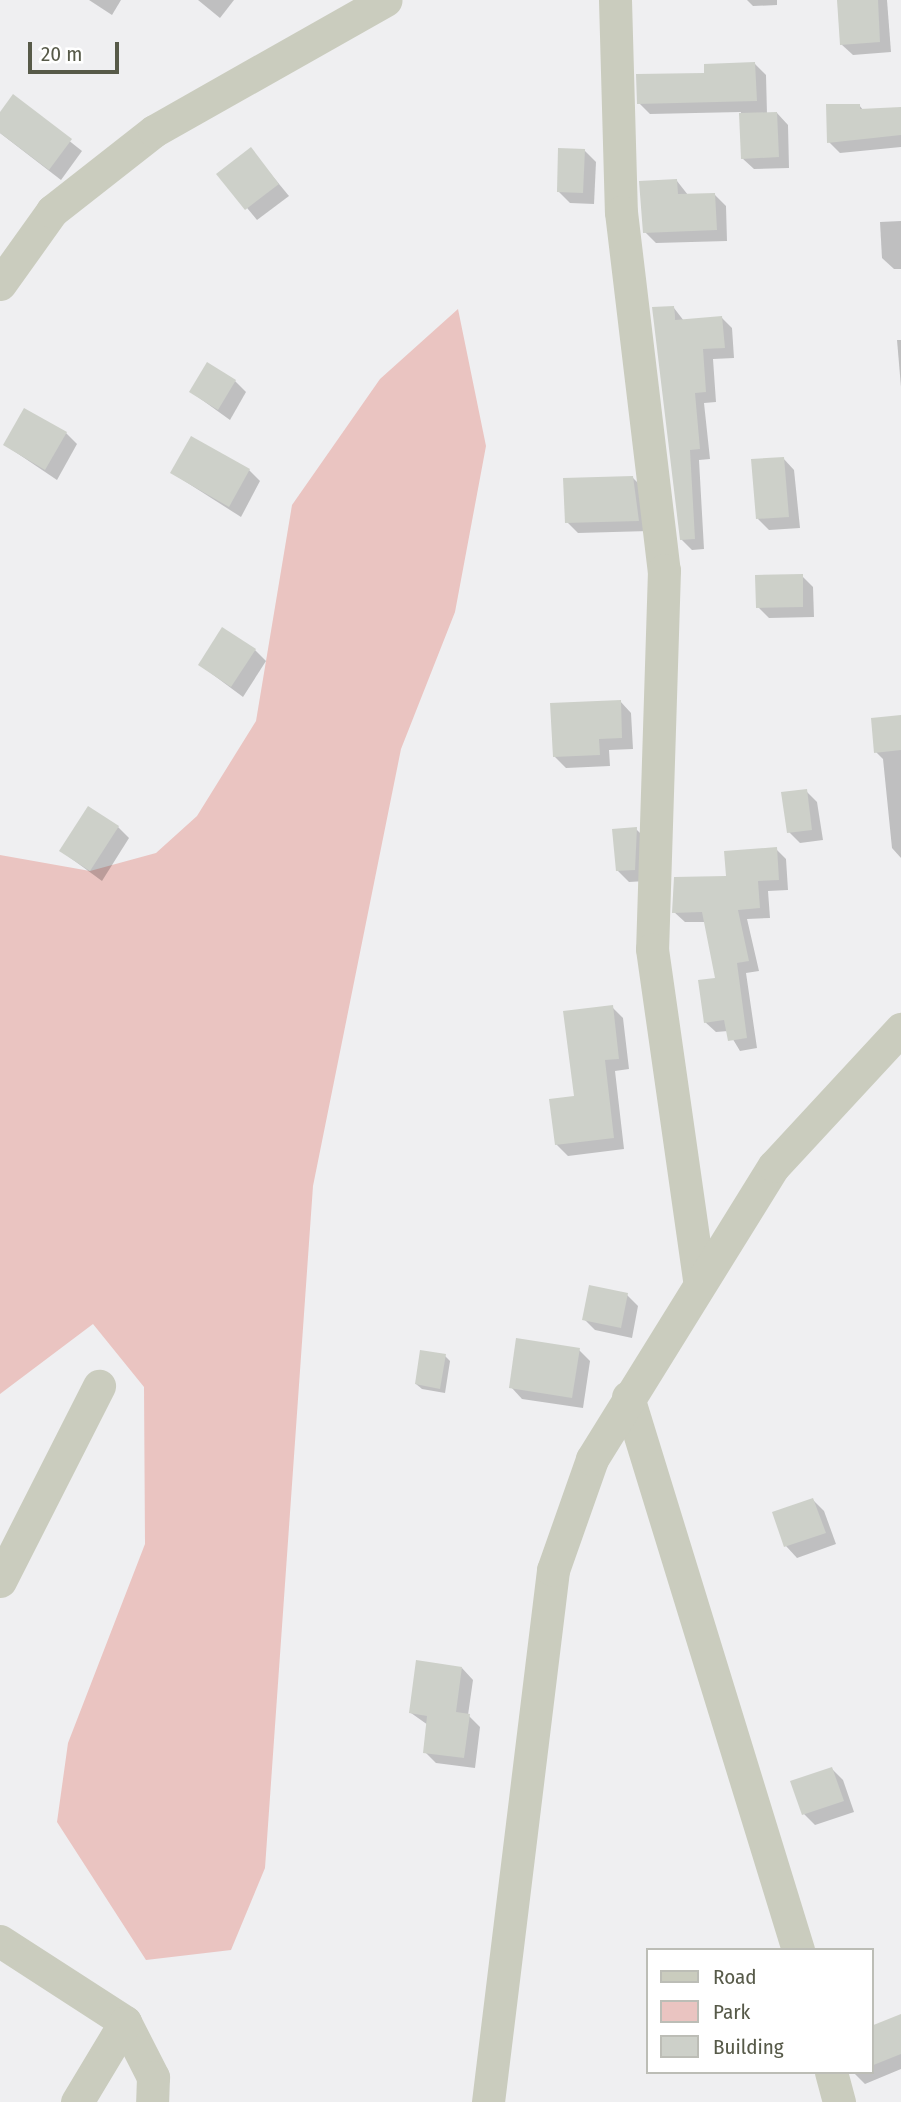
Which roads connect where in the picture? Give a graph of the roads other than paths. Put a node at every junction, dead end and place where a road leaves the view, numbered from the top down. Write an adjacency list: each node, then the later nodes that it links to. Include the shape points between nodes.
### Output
1 (386, 0): 3 (street, via 154,131 52,211)
2 (615, 0): 5 (street, via 621,212 664,570 652,949)
3 (0, 284)
4 (901, 1029): 5 (street, via 774,1166)
5 (699, 1280): 7 (street)
6 (99, 1386): 8 (street)
7 (628, 1398): 10 (street); 15 (street, via 592,1459 553,1570)
8 (0, 1581)
9 (0, 1941): 11 (street)
10 (797, 1948)
11 (125, 2022): 13 (street); 14 (street, via 153,2077)
12 (832, 2074): 16 (street)
13 (77, 2102)
14 (152, 2102)
15 (488, 2102)
16 (839, 2102)

